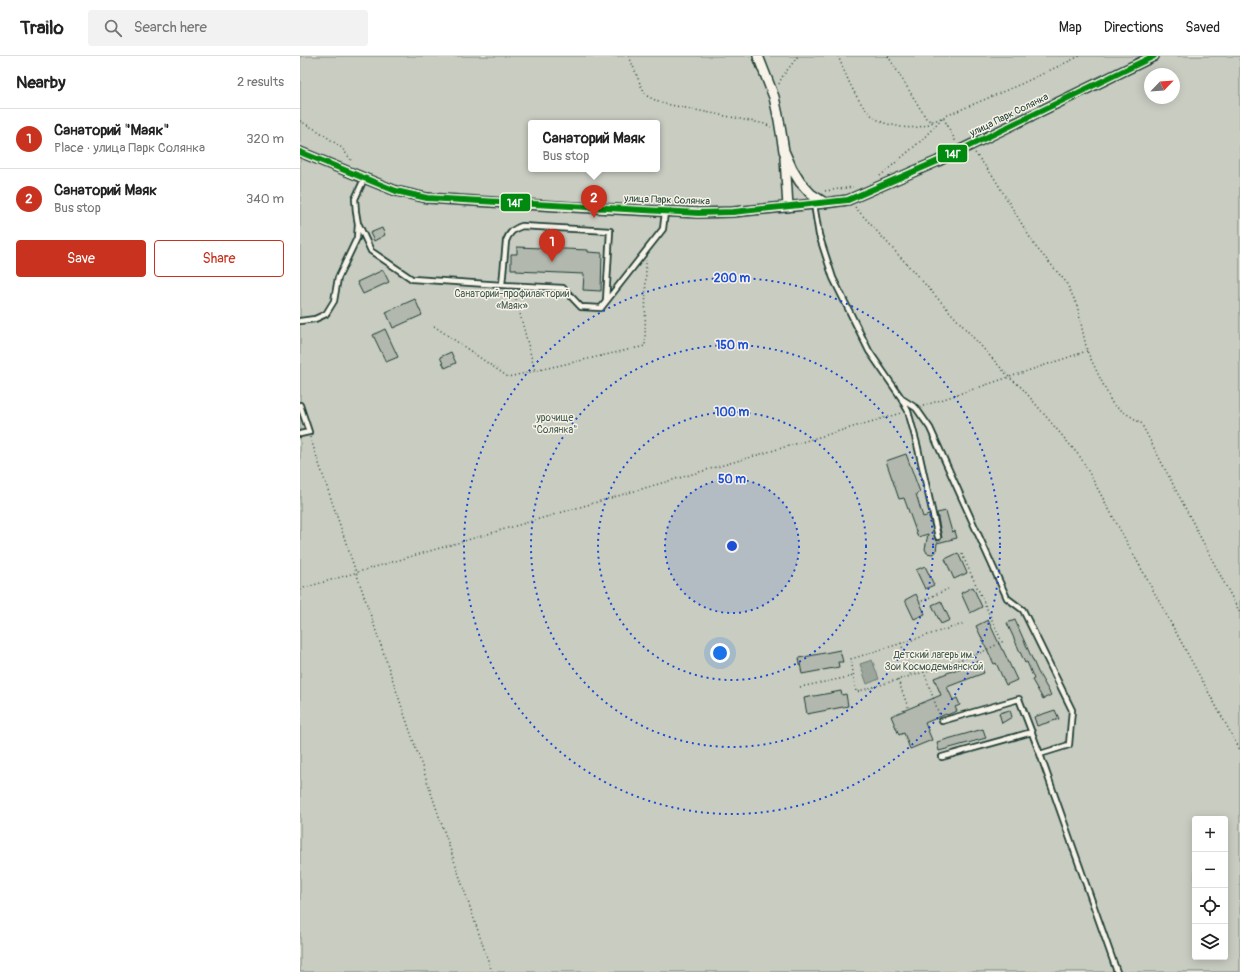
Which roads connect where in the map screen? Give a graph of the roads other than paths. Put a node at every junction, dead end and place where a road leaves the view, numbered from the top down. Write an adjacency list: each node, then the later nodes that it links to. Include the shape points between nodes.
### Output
1 (758, 56): 3 (street, via 774,96)
2 (1154, 56): 6 (street, улица Парк Солянка, via 960,151 848,200)
3 (784, 151): 6 (street, via 800,182 810,194); 8 (street)
4 (300, 152): 5 (street, улица Парк Солянка)
5 (364, 179): 9 (street, улица Парк Солянка, via 396,191 427,198); 10 (lane, via 355,199)
6 (825, 203): 7 (street, улица Парк Солянка)
7 (814, 204): 8 (street, улица Парк Солянка); 14 (lane, via 819,235 833,278 869,351)
8 (788, 207): 9 (street, улица Парк Солянка, via 733,212)
9 (665, 212): 12 (lane, via 663,230)
10 (358, 224): 11 (lane, via 371,251 412,278); 13 (lane, via 357,238 338,278 334,301 326,314)
11 (502, 285): 12 (lane, via 563,288 580,307 601,308); 12 (lane, via 506,241 517,228 522,226 610,231)
12 (606, 301)
13 (300, 321)
14 (902, 399): 17 (lane, via 908,411); 20 (lane, via 916,408 930,428 1007,598 1023,610 1072,710 1069,745)
15 (300, 405): 16 (lane, via 308,432)
16 (300, 434)
17 (938, 537)
18 (942, 721): 19 (lane, via 1019,699)
19 (1032, 732): 20 (lane); 21 (lane)
20 (1040, 754): 22 (lane)
21 (942, 757)
22 (1117, 972)

